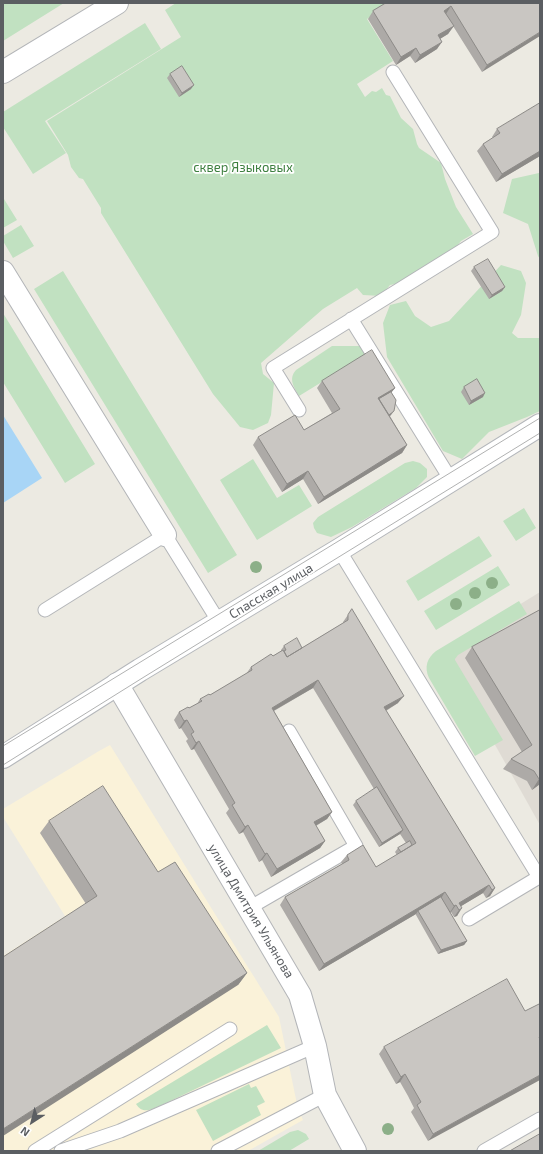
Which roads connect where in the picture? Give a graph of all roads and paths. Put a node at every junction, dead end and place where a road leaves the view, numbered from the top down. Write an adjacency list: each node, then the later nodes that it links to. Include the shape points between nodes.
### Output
1 (117, 3): 2 (street)
2 (3, 72)
3 (393, 72): 5 (lane, via 492,232)
4 (3, 272): 9 (street)
5 (351, 319): 6 (lane, via 273,368); 8 (lane)
6 (299, 410)
7 (540, 425): 8 (street, Спасская улица)
8 (451, 480): 10 (street, Спасская улица)
9 (165, 535): 11 (lane); 12 (lane)
10 (339, 550): 12 (street, Спасская улица); 17 (lane, via 539,877)
11 (45, 610)
12 (219, 622): 13 (street, Спасская улица)
13 (117, 684): 15 (street, Спасская улица); 16 (street, улица Дмитрия Ульянова)
14 (289, 731): 16 (lane, via 356,846)
15 (3, 756)
16 (249, 908): 19 (street, улица Дмитрия Ульянова, via 300,995)
17 (469, 919)
18 (230, 1028): 23 (lane)
19 (314, 1046): 20 (street, улица Дмитрия Ульянова); 24 (lane, via 120,1131)
20 (325, 1095): 25 (lane); 26 (street, улица Дмитрия Ульянова)
21 (540, 1119): 22 (lane)
22 (493, 1149)
23 (35, 1151)
24 (61, 1151)
25 (218, 1151)
26 (355, 1151)

